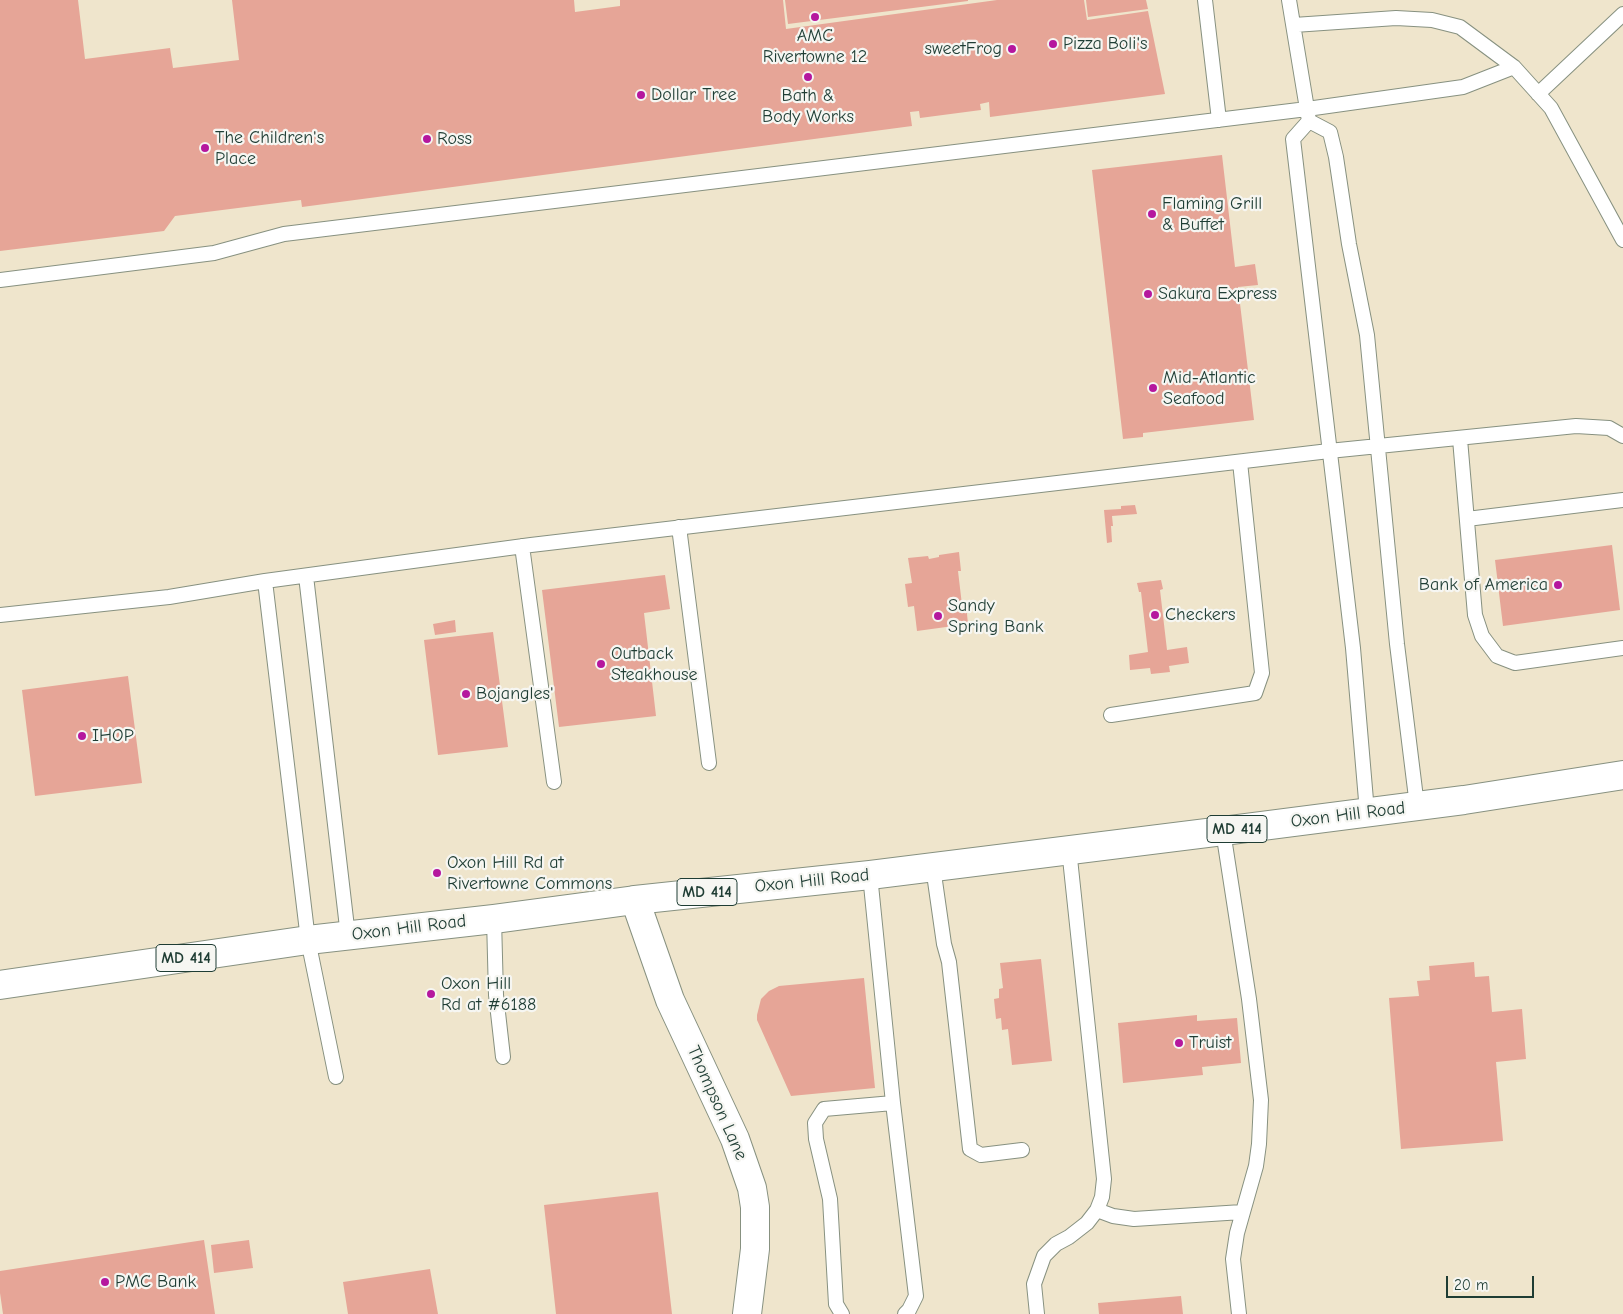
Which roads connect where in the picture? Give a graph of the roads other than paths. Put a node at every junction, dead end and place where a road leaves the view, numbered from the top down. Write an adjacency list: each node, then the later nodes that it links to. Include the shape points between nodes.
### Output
1 (1205, 0): 8 (lane)
2 (1289, 0): 4 (lane)
3 (1623, 14): 6 (lane)
4 (1294, 25): 5 (lane, via 1396,18 1432,20 1460,27); 7 (lane)
5 (1514, 67): 6 (lane); 7 (lane, via 1463,87)
6 (1538, 94): 9 (lane, via 1551,108)
7 (1308, 115): 8 (lane); 13 (lane, via 1330,132 1336,157 1367,335); 14 (lane, via 1293,139)
8 (1219, 120): 10 (lane, via 284,234 214,252)
9 (1623, 240)
10 (0, 280)
11 (1623, 436): 12 (lane, via 1608,428 1576,426)
12 (1460, 439): 13 (lane); 17 (lane)
13 (1378, 446): 14 (lane); 28 (lane)
14 (1329, 452): 15 (lane); 29 (lane, via 1353,648)
15 (1240, 462): 18 (lane); 24 (lane, via 1262,673 1255,693)
16 (1623, 500): 17 (lane)
17 (1467, 519): 23 (lane, via 1475,615 1482,636 1498,656 1515,663)
18 (679, 527): 19 (lane); 25 (lane)
19 (522, 546): 20 (lane); 27 (lane)
20 (306, 576): 21 (lane); 36 (lane)
21 (264, 581): 22 (lane, via 169,597); 37 (lane)
22 (0, 615)
23 (1623, 648)
24 (1111, 715)
25 (709, 763)
26 (1623, 775): 28 (main road, Oxon Hill Road / MD 414)
27 (554, 782)
28 (1417, 806): 29 (main road, Oxon Hill Road / MD 414)
29 (1367, 812): 30 (main road, Oxon Hill Road / MD 414)
30 (1223, 831): 31 (main road, Oxon Hill Road / MD 414); 44 (lane, via 1261,1100 1260,1144)
31 (1069, 849): 32 (main road, Oxon Hill Road / MD 414); 43 (lane, via 1104,1179)
32 (932, 867): 33 (main road, Oxon Hill Road / MD 414); 42 (lane, via 949,962 970,1149 981,1154)
33 (870, 875): 34 (main road, Oxon Hill Road / MD 414); 41 (lane)
34 (635, 900): 35 (main road, Oxon Hill Road / MD 414); 45 (main road, Thompson Lane, via 670,1000 728,1124 752,1188 756,1249)
35 (494, 918): 36 (main road, Oxon Hill Road / MD 414); 39 (lane, via 496,995)
36 (348, 936): 37 (main road, Oxon Hill Road / MD 414)
37 (308, 940): 38 (main road, Oxon Hill Road / MD 414); 40 (lane)
38 (0, 985)
39 (503, 1058)
40 (336, 1077)
41 (893, 1103): 46 (lane, via 824,1109 815,1123 830,1199 836,1304); 47 (lane, via 916,1296)
42 (1022, 1150)
43 (1097, 1210): 44 (lane, via 1134,1219); 48 (lane, via 1087,1223 1044,1256 1034,1284)
44 (1242, 1212): 49 (lane, via 1233,1259)
45 (748, 1314)
46 (842, 1314)
47 (905, 1314)
48 (1037, 1314)
49 (1238, 1314)

